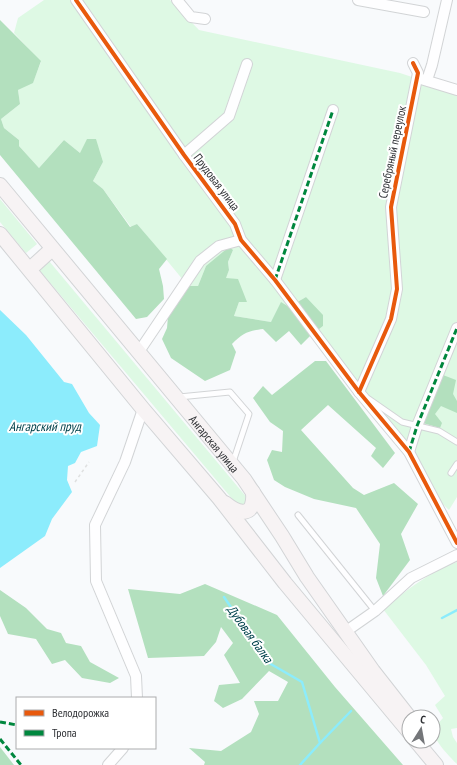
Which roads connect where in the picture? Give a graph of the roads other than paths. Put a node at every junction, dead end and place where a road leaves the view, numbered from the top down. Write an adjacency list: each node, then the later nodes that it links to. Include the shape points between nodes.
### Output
1 (76, 0): 12 (street, Прудовая улица)
2 (177, 0): 6 (street, via 192,17)
3 (358, 0): 5 (street)
4 (447, 0): 9 (street, Серебряный переулок, via 432,65)
5 (424, 12)
6 (205, 19)
7 (413, 63): 9 (street)
8 (247, 64): 12 (street, via 229,116)
9 (422, 79): 10 (street); 21 (street, Серебряный переулок, via 390,207 397,289 391,319)
10 (457, 90)
11 (333, 110): 18 (street)
12 (184, 155): 15 (street, Прудовая улица, via 236,224)
13 (0, 185): 16 (main road, Ангарская улица)
14 (0, 234): 17 (main road)
15 (241, 240): 18 (street, Прудовая улица); 20 (street, via 219,246 200,261)
16 (52, 249): 17 (main road); 20 (main road, Ангарская улица)
17 (30, 269): 23 (main road)
18 (275, 280): 21 (street, Прудовая улица)
19 (457, 328): 24 (street)
20 (138, 353): 22 (main road, Ангарская улица)
21 (359, 392): 24 (lane, via 402,422); 26 (street, Прудовая улица)
22 (175, 397): 28 (main road, Ангарская улица); 28 (lane, via 230,392 249,414)
23 (143, 409): 31 (main road); 37 (street, via 125,462 95,525 96,581 136,676)
24 (417, 426): 25 (lane, via 439,431); 26 (street)
25 (457, 442)
26 (410, 452): 33 (street, Прудовая улица)
27 (457, 464): 29 (lane)
28 (232, 465): 30 (main road, Ангарская улица)
29 (451, 472)
30 (253, 492): 31 (main road, via 253,506 246,511 239,512); 36 (main road, Ангарская улица)
31 (219, 498): 39 (main road, via 285,583)
32 (298, 515): 35 (lane)
33 (457, 543)
34 (457, 555): 35 (street, via 411,578)
35 (375, 611): 36 (street)
36 (345, 632): 38 (main road, Ангарская улица)
37 (137, 697)
38 (403, 709)
39 (401, 722)
40 (122, 749): 43 (street)
41 (423, 749): 44 (main road)
42 (435, 749): 45 (main road)
43 (108, 765)
44 (436, 765)
45 (448, 765)

